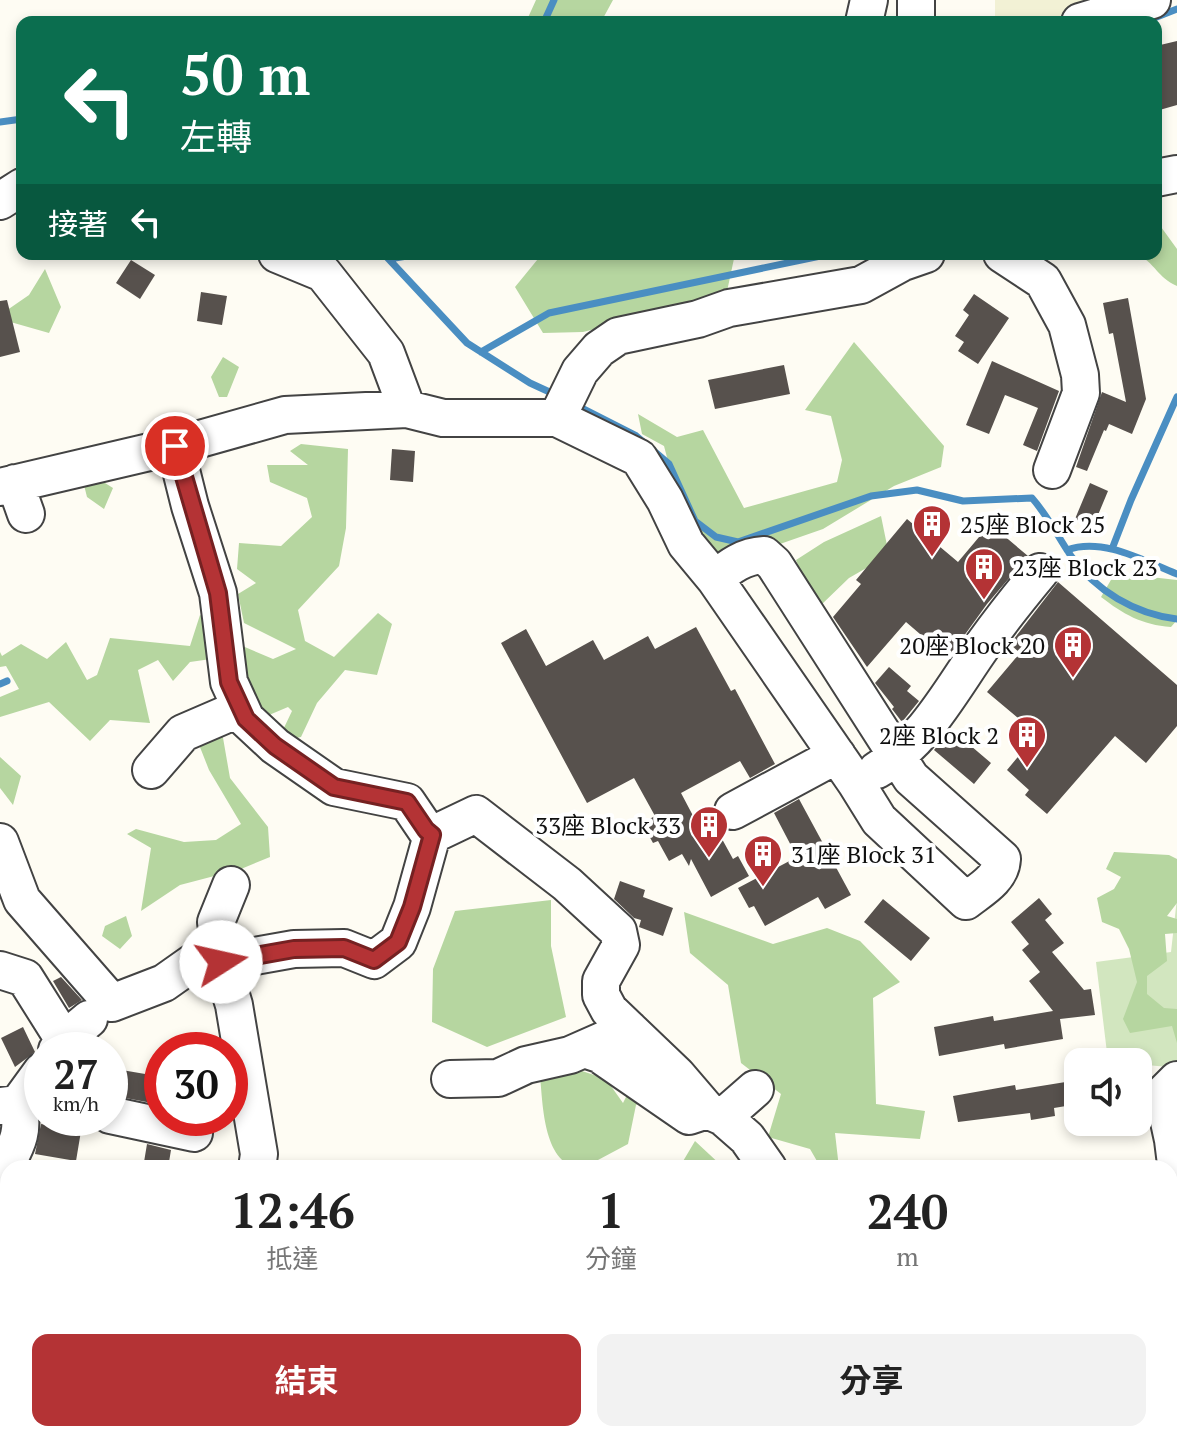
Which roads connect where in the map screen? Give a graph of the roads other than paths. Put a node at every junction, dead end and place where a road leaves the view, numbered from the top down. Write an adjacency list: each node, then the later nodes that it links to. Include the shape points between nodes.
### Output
1 (1152, 0): 2 (street)
2 (1100, 16)
3 (292, 260): 7 (street, via 333,283 386,353)
4 (909, 260): 6 (street, via 861,285 729,308 618,336 580,371)
5 (1011, 260): 9 (street, via 1043,281 1067,325 1080,375 1081,393)
6 (563, 408): 7 (street, via 443,418); 12 (street, via 639,458 686,544)
7 (407, 409): 8 (street, via 285,415)
8 (175, 446): 10 (street); 13 (street, via 218,593 229,682)
9 (1052, 470)
10 (13, 494)
11 (1040, 572): 14 (street)
12 (715, 579): 14 (street, via 753,556 764,555 774,564); 15 (street)
13 (241, 708): 16 (street, via 183,733); 18 (street, via 246,719 306,770 334,787 407,802)
14 (897, 758): 15 (street); 15 (street, via 925,793 1002,859 992,880 966,901 879,820)
15 (846, 769): 17 (street)
16 (151, 770)
17 (733, 811)
18 (432, 835): 21 (street, via 398,942 374,960 344,948 294,949); 23 (street, via 476,814 618,931 621,945 601,981 601,995)
19 (1, 848): 21 (street, via 22,900 112,1003 164,983 198,959)
20 (231, 885): 21 (street, via 216,922)
21 (221, 962): 32 (street, via 234,1005)
22 (0, 970): 24 (street, via 25,978)
23 (629, 1029): 25 (street); 30 (street)
24 (67, 1032)
25 (584, 1049): 26 (street, via 498,1078); 30 (street, via 689,1116)
26 (450, 1079)
27 (1177, 1080): 34 (street, via 1163,1094)
28 (755, 1089): 30 (street)
29 (24, 1103): 31 (street, via 18,1146)
30 (715, 1114): 33 (street, via 747,1138)
31 (9, 1160)
32 (258, 1160)
33 (762, 1160)
34 (1175, 1160)

